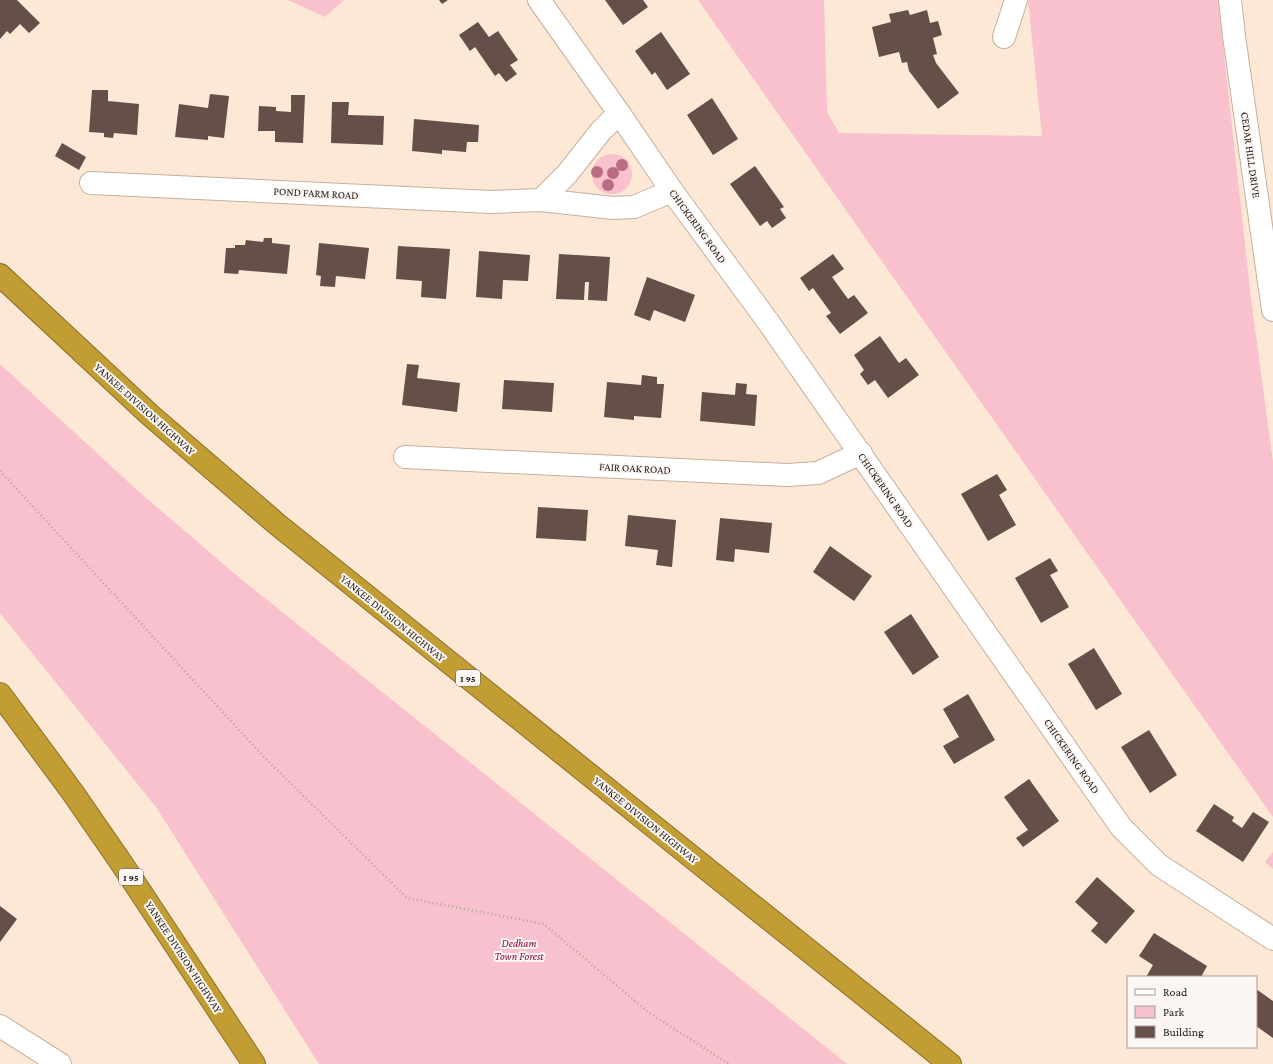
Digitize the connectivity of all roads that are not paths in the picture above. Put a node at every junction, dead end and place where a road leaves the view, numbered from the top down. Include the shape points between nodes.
1 (539, 0) edge
2 (1016, 0) edge
3 (1230, 0) edge
4 (1004, 37) dead end
5 (619, 113) junction
6 (91, 183) dead end
7 (672, 190) junction
8 (541, 200) junction
9 (0, 275) edge
10 (1273, 310) edge
11 (861, 453) junction
12 (405, 457) dead end
13 (0, 694) edge
14 (1273, 939) edge
15 (0, 1026) edge
16 (60, 1064) edge
17 (254, 1064) edge
18 (950, 1064) edge

1 - 5 street, CHICKERING ROAD
2 - 4 street
3 - 10 street, CEDAR HILL DRIVE
5 - 7 street, CHICKERING ROAD
5 - 8 street via 601,131 567,174
6 - 8 street, POND FARM ROAD via 483,201
7 - 8 street, POND FARM ROAD via 634,207 613,208
7 - 11 street, CHICKERING ROAD
9 - 18 highway, YANKEE DIVISION HIGHWAY / I 95 via 150,415 278,525
11 - 12 street, FAIR OAK ROAD via 818,473 787,476
11 - 14 street, CHICKERING ROAD via 1121,827 1158,865
13 - 17 highway, YANKEE DIVISION HIGHWAY / I 95 via 122,864
15 - 16 street

